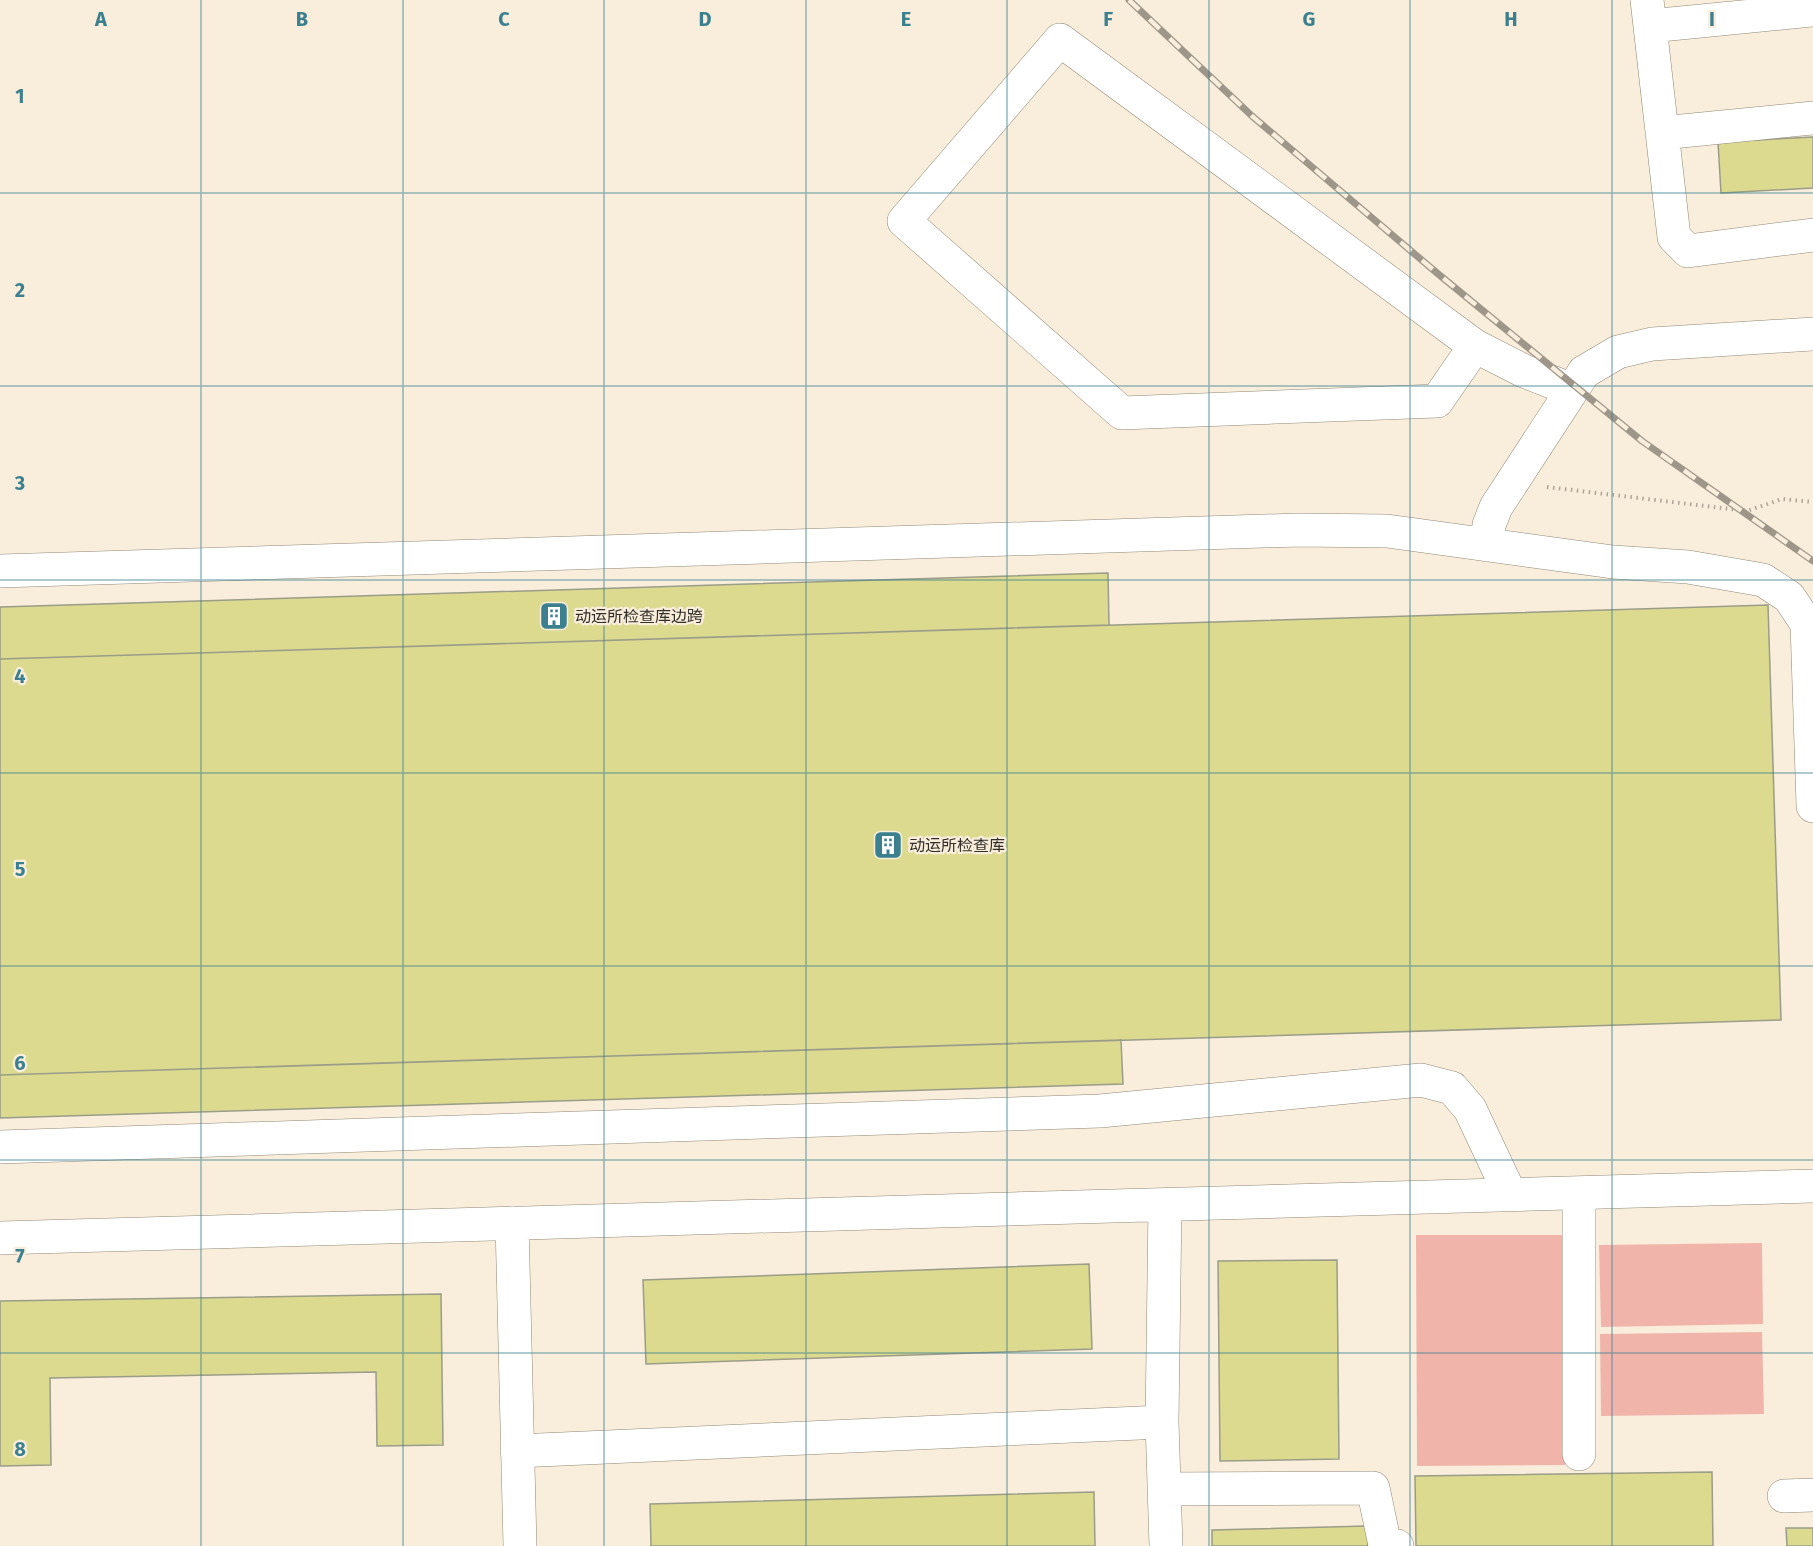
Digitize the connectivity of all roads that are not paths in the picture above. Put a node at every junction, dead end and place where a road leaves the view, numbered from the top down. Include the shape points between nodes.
1 (1649, 13) edge
2 (1811, 19) edge
3 (1813, 118) edge
4 (1662, 134) junction
5 (1813, 235) edge
6 (1813, 334) edge
7 (1475, 346) junction
8 (1572, 390) junction
9 (1487, 545) junction
10 (0, 571) edge
11 (1813, 806) edge
12 (0, 1147) edge
13 (1813, 1186) edge
14 (1579, 1193) junction
15 (1510, 1194) junction
16 (1165, 1204) junction
17 (512, 1223) junction
18 (0, 1238) edge
19 (1162, 1422) junction
20 (518, 1451) junction
21 (1579, 1454) dead end
22 (1164, 1489) junction
23 (520, 1546) edge
24 (1166, 1546) edge
25 (1397, 1546) edge

1 - 2 lane
1 - 4 lane
3 - 4 lane
4 - 5 lane via 1674,237 1688,251
6 - 8 lane via 1652,344 1618,352 1584,372
7 - 7 lane via 1060,40 904,221 1122,412 1437,401
7 - 8 lane
8 - 9 lane via 1496,507
9 - 10 lane via 1388,531 1298,530
9 - 11 lane via 1613,562 1688,567 1763,580 1789,597 1806,624
12 - 15 lane via 1100,1111 1421,1080 1452,1088 1470,1109
13 - 14 lane
14 - 15 lane
14 - 21 lane
15 - 16 lane
16 - 17 lane
16 - 19 lane
17 - 18 lane
17 - 20 lane
19 - 20 lane
19 - 22 lane
20 - 23 lane
22 - 24 lane
22 - 25 lane via 1373,1488 1384,1545

